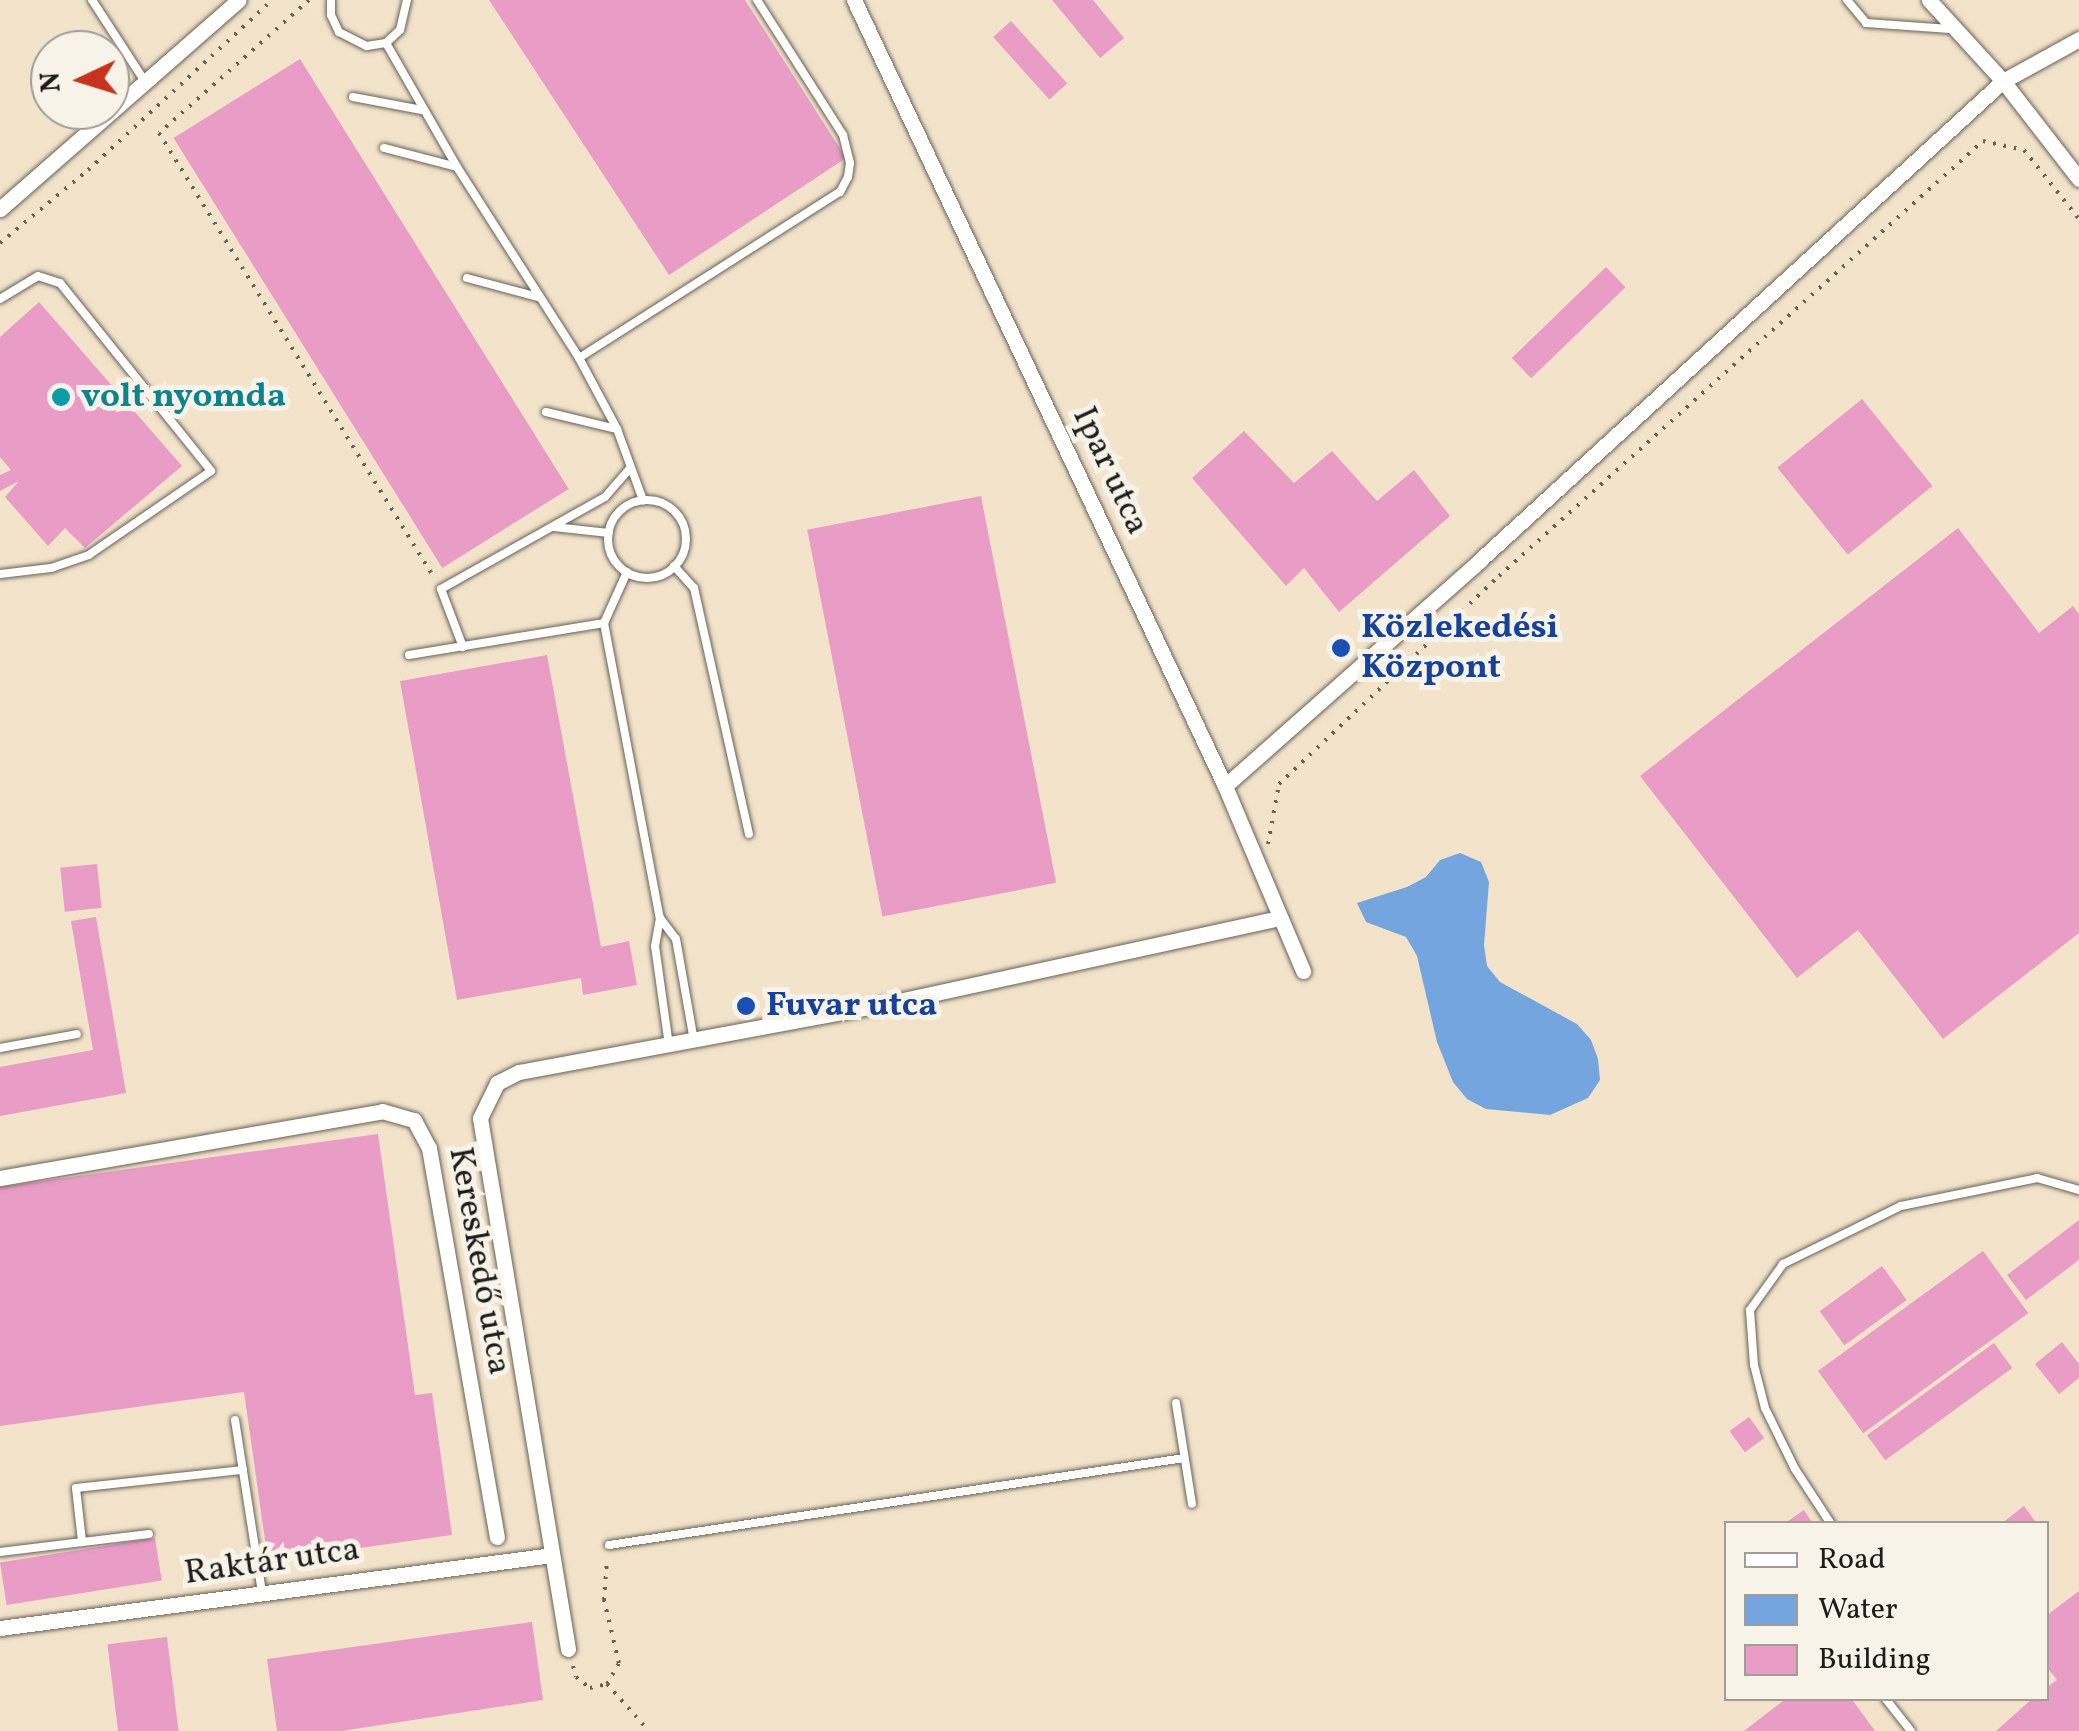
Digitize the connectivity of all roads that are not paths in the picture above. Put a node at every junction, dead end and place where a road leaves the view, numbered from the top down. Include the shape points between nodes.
1 (92, 0) edge
2 (240, 0) edge
3 (331, 0) edge
4 (407, 0) edge
5 (758, 0) edge
6 (854, 0) edge
7 (1847, 0) edge
8 (1929, 0) edge
9 (1955, 29) junction
10 (2079, 39) edge
11 (386, 43) junction
12 (2002, 81) junction
13 (146, 83) junction
14 (353, 97) dead end
15 (422, 110) junction
16 (384, 148) dead end
17 (456, 167) junction
18 (2079, 179) edge
19 (0, 210) edge
20 (467, 278) dead end
21 (538, 297) junction
22 (0, 299) edge
23 (579, 358) junction
24 (546, 412) dead end
25 (617, 429) junction
26 (630, 468) junction
27 (643, 500) junction
28 (554, 527) junction
29 (609, 532) junction
30 (674, 566) junction
31 (626, 572) junction
32 (0, 574) edge
33 (604, 623) junction
34 (463, 647) junction
35 (409, 655) dead end
36 (1225, 786) junction
37 (749, 834) dead end
38 (660, 918) junction
39 (1280, 918) junction
40 (1303, 972) dead end
41 (78, 1034) dead end
42 (694, 1041) junction
43 (669, 1046) junction
44 (0, 1048) edge
45 (0, 1178) edge
46 (2079, 1190) edge
47 (1176, 1403) dead end
48 (236, 1420) dead end
49 (1184, 1458) junction
50 (243, 1470) junction
51 (1192, 1504) dead end
52 (1829, 1521) edge
53 (150, 1534) dead end
54 (497, 1537) dead end
55 (82, 1541) junction
56 (609, 1545) road end
57 (0, 1552) edge
58 (552, 1555) junction
59 (262, 1593) junction
60 (0, 1628) edge
61 (568, 1649) road end
62 (1887, 1701) edge
63 (1911, 1731) edge

1 - 13 lane
2 - 13 street
3 - 11 lane via 332,21 343,37 367,46
4 - 11 lane via 404,24
5 - 23 lane via 843,135 848,177 840,192
6 - 36 street, Ipar utca
7 - 9 lane via 1866,23
8 - 9 street
9 - 12 street
10 - 12 street
11 - 15 lane
12 - 18 street
12 - 36 street
13 - 19 street
14 - 15 lane
15 - 17 lane
16 - 17 lane
17 - 21 lane
20 - 21 lane
21 - 23 lane
22 - 32 lane via 38,276 60,284 212,472 89,555
23 - 25 lane
24 - 25 lane
25 - 26 lane
26 - 27 lane
26 - 28 lane via 605,497
27 - 29 lane via 620,510
27 - 30 lane via 667,506 683,525 686,544
28 - 29 lane
28 - 34 lane via 442,588
29 - 31 lane via 610,552
30 - 31 lane via 652,577
30 - 37 lane via 694,588
31 - 33 lane
33 - 34 lane
33 - 38 lane
34 - 35 lane
36 - 39 street, Ipar utca
38 - 42 lane via 676,939
38 - 43 lane via 655,946
39 - 40 street, Ipar utca
39 - 42 street
41 - 44 lane
42 - 43 street
43 - 58 street via 508,1076 482,1105
45 - 54 street, Kereskedő utca via 382,1112 414,1120 429,1148
46 - 52 lane via 2037,1178 1901,1206 1783,1264 1750,1310 1754,1365 1765,1408
47 - 49 lane
48 - 50 lane
49 - 51 lane
49 - 56 lane
50 - 55 lane via 76,1488
50 - 59 lane
53 - 55 lane
55 - 57 lane
58 - 59 street, Raktár utca
58 - 61 street
59 - 60 street, Raktár utca
62 - 63 lane

